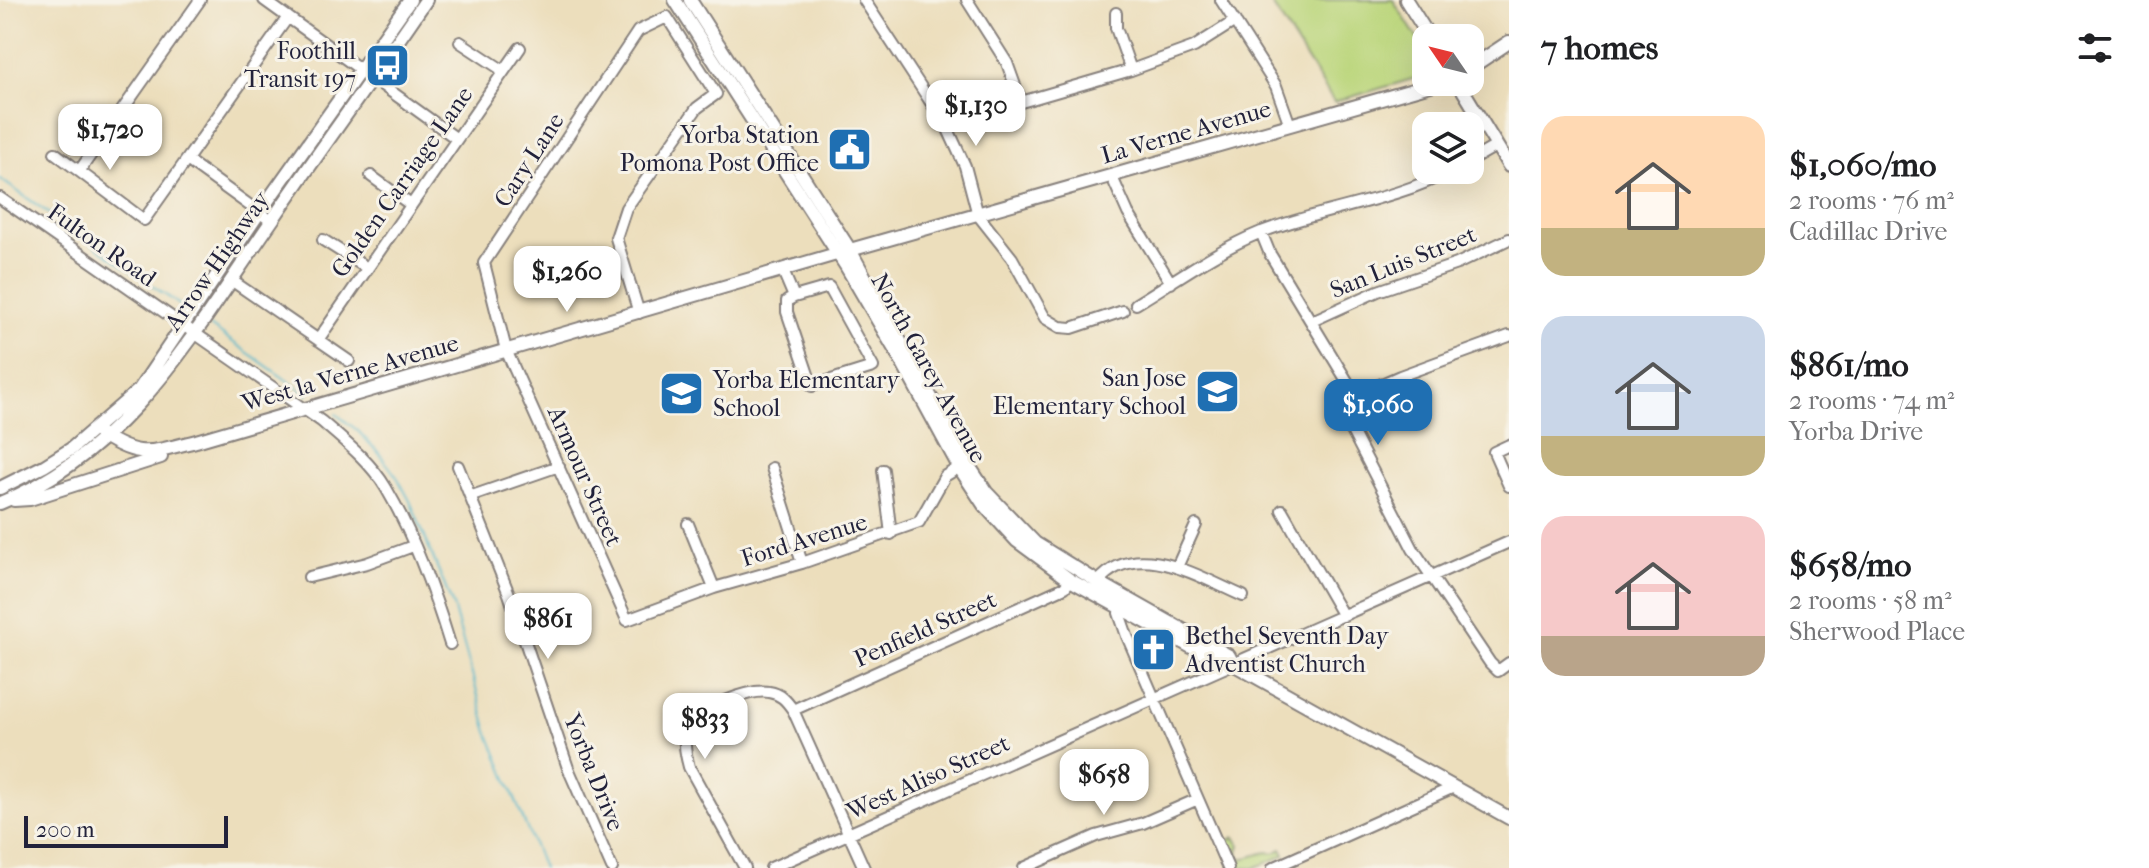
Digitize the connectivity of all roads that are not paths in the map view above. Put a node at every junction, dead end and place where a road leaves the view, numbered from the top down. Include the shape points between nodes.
1 (200, 0) edge
2 (264, 0) edge
3 (410, 0) edge
4 (426, 0) edge
5 (864, 0) edge
6 (967, 0) edge
7 (1221, 0) edge
8 (1406, 0) edge
9 (688, 3) edge
10 (1116, 13) dead end
11 (288, 17) junction
12 (1235, 21) junction
13 (1421, 24) edge
14 (460, 42) dead end
15 (1509, 42) edge
16 (520, 48) dead end
17 (1484, 59) edge
18 (1131, 70) junction
19 (504, 71) junction
20 (366, 74) junction
21 (1412, 90) edge
22 (734, 93) junction
23 (1466, 96) edge
24 (753, 99) junction
25 (1021, 102) junction
26 (1290, 125) junction
27 (947, 127) junction
28 (457, 139) junction
29 (1496, 146) junction
30 (55, 153) dead end
31 (1484, 153) edge
32 (187, 160) junction
33 (1509, 166) edge
34 (80, 170) junction
35 (371, 176) dead end
36 (1112, 177) junction
37 (1420, 184) edge
38 (0, 198) edge
39 (411, 205) junction
40 (259, 213) junction
41 (978, 215) junction
42 (271, 221) junction
43 (1261, 232) junction
44 (1509, 239) edge
45 (323, 240) dead end
46 (844, 252) junction
47 (367, 268) junction
48 (783, 271) junction
49 (231, 280) junction
50 (1171, 283) junction
51 (794, 297) junction
52 (1136, 304) dead end
53 (1123, 311) dead end
54 (639, 313) junction
55 (1312, 321) junction
56 (188, 330) junction
57 (1509, 336) edge
58 (318, 340) junction
59 (506, 350) junction
60 (349, 361) dead end
61 (1354, 396) junction
62 (302, 410) junction
63 (100, 434) junction
64 (196, 441) junction
65 (1509, 445) edge
66 (963, 465) junction
67 (458, 466) dead end
68 (559, 466) junction
69 (772, 468) dead end
70 (883, 470) dead end
71 (1509, 486) edge
72 (1, 496) edge
73 (472, 496) junction
74 (1282, 510) dead end
75 (688, 524) dead end
76 (1196, 525) dead end
77 (891, 534) junction
78 (1509, 542) edge
79 (413, 546) junction
80 (802, 563) junction
81 (1048, 565) junction
82 (1177, 567) junction
83 (1430, 576) junction
84 (309, 577) dead end
85 (1070, 580) junction
86 (1098, 582) junction
87 (714, 588) junction
88 (1243, 596) dead end
89 (1121, 609) junction
90 (1343, 616) junction
91 (627, 620) joint
92 (450, 644) dead end
93 (1509, 663) edge
94 (1233, 664) junction
95 (1155, 698) junction
96 (793, 710) junction
97 (1454, 787) junction
98 (1198, 799) junction
99 (1509, 818) edge
100 (848, 834) junction
101 (612, 868) edge
102 (745, 868) edge
103 (771, 868) edge
104 (864, 868) edge
105 (1024, 868) edge
106 (1228, 868) edge
107 (1273, 868) edge

1 - 34 street
2 - 11 street
3 - 20 main road, Arrow Highway
4 - 20 main road, Arrow Highway
5 - 27 street
6 - 25 street via 1007,63
7 - 12 street
8 - 13 main road
9 - 22 main road, North Garey Avenue
9 - 24 main road, North Garey Avenue
10 - 18 street
11 - 20 street
11 - 32 street
12 - 18 street via 1194,47
12 - 26 street via 1276,86
14 - 19 street
15 - 17 main road
16 - 19 street, Golden Carriage Lane
18 - 25 street
19 - 28 street, Golden Carriage Lane
20 - 28 street
20 - 40 main road, Arrow Highway
20 - 42 main road, Arrow Highway
21 - 26 main road, La Verne Avenue
22 - 24 main road
22 - 46 main road, North Garey Avenue
23 - 29 main road
24 - 46 main road, North Garey Avenue
25 - 27 street
26 - 36 main road, La Verne Avenue
27 - 41 street via 965,166
28 - 39 street, Golden Carriage Lane
29 - 31 street
29 - 33 main road
30 - 34 street
32 - 34 street via 144,220
32 - 40 street
35 - 39 street
36 - 41 main road, La Verne Avenue
36 - 50 street
37 - 43 street
38 - 56 street, Fulton Road
39 - 47 street, Golden Carriage Lane
40 - 42 street
40 - 56 main road, Arrow Highway
41 - 46 main road, La Verne Avenue
41 - 53 street via 1051,323 1072,328
42 - 49 main road, Arrow Highway
43 - 50 street
43 - 55 street
44 - 55 street, San Luis Street
45 - 47 street
46 - 48 main road, West la Verne Avenue
46 - 66 main road, North Garey Avenue
47 - 58 street, Golden Carriage Lane
48 - 51 street
48 - 54 main road, West la Verne Avenue
49 - 56 main road, Arrow Highway
49 - 58 street
50 - 52 street
51 - 51 street via 787,301 787,312 812,386 873,367 829,287
54 - 59 main road, West la Verne Avenue
54 - 59 street, Cary Lane via 616,238 626,208 697,108 716,94 667,17 638,31 484,263
55 - 61 street
56 - 62 street, Fulton Road
56 - 63 main road, Arrow Highway via 148,395
57 - 61 street
58 - 60 street
59 - 62 main road, West la Verne Avenue
59 - 68 street, Armour Street
61 - 83 street via 1350,419 1360,449
62 - 64 main road, West la Verne Avenue
62 - 79 street, Fulton Road via 348,444 379,478
63 - 64 main road, West la Verne Avenue via 126,450 149,453
63 - 72 main road, Arrow Highway via 60,472
64 - 72 main road via 190,448 30,499
65 - 71 street via 1494,452
66 - 77 street, Ford Avenue via 945,476 919,522
66 - 81 main road, North Garey Avenue via 999,524
66 - 86 main road, North Garey Avenue via 1035,543
67 - 73 street, Yorba Drive
68 - 73 street
68 - 91 street, Armour Street
69 - 80 street
70 - 77 street
73 - 101 street, Yorba Drive via 568,768
74 - 90 street
75 - 87 street
76 - 82 street
77 - 80 street, Ford Avenue
78 - 83 street, West Aliso Street
79 - 84 street
79 - 92 street, Fulton Road
80 - 87 street, Ford Avenue
81 - 85 main road, North Garey Avenue
81 - 86 main road via 1093,588
82 - 86 street via 1134,562
82 - 88 street
83 - 90 street, West Aliso Street
83 - 93 street via 1490,663 1498,671
85 - 89 main road, North Garey Avenue
85 - 96 street, Penfield Street via 1065,587
86 - 94 main road, North Garey Avenue via 1229,656
87 - 91 street, Ford Avenue
89 - 94 main road, North Garey Avenue via 1213,659
89 - 95 street via 1127,636
90 - 94 street, West Aliso Street
94 - 95 street, West Aliso Street
94 - 97 main road, North Garey Avenue
95 - 98 street
95 - 100 street, West Aliso Street
96 - 100 street
96 - 102 street via 778,694 751,693 708,708 694,719 685,737 689,767
97 - 99 main road, North Garey Avenue
97 - 107 street
98 - 105 street
98 - 106 street
100 - 103 street, West Aliso Street
100 - 104 street

